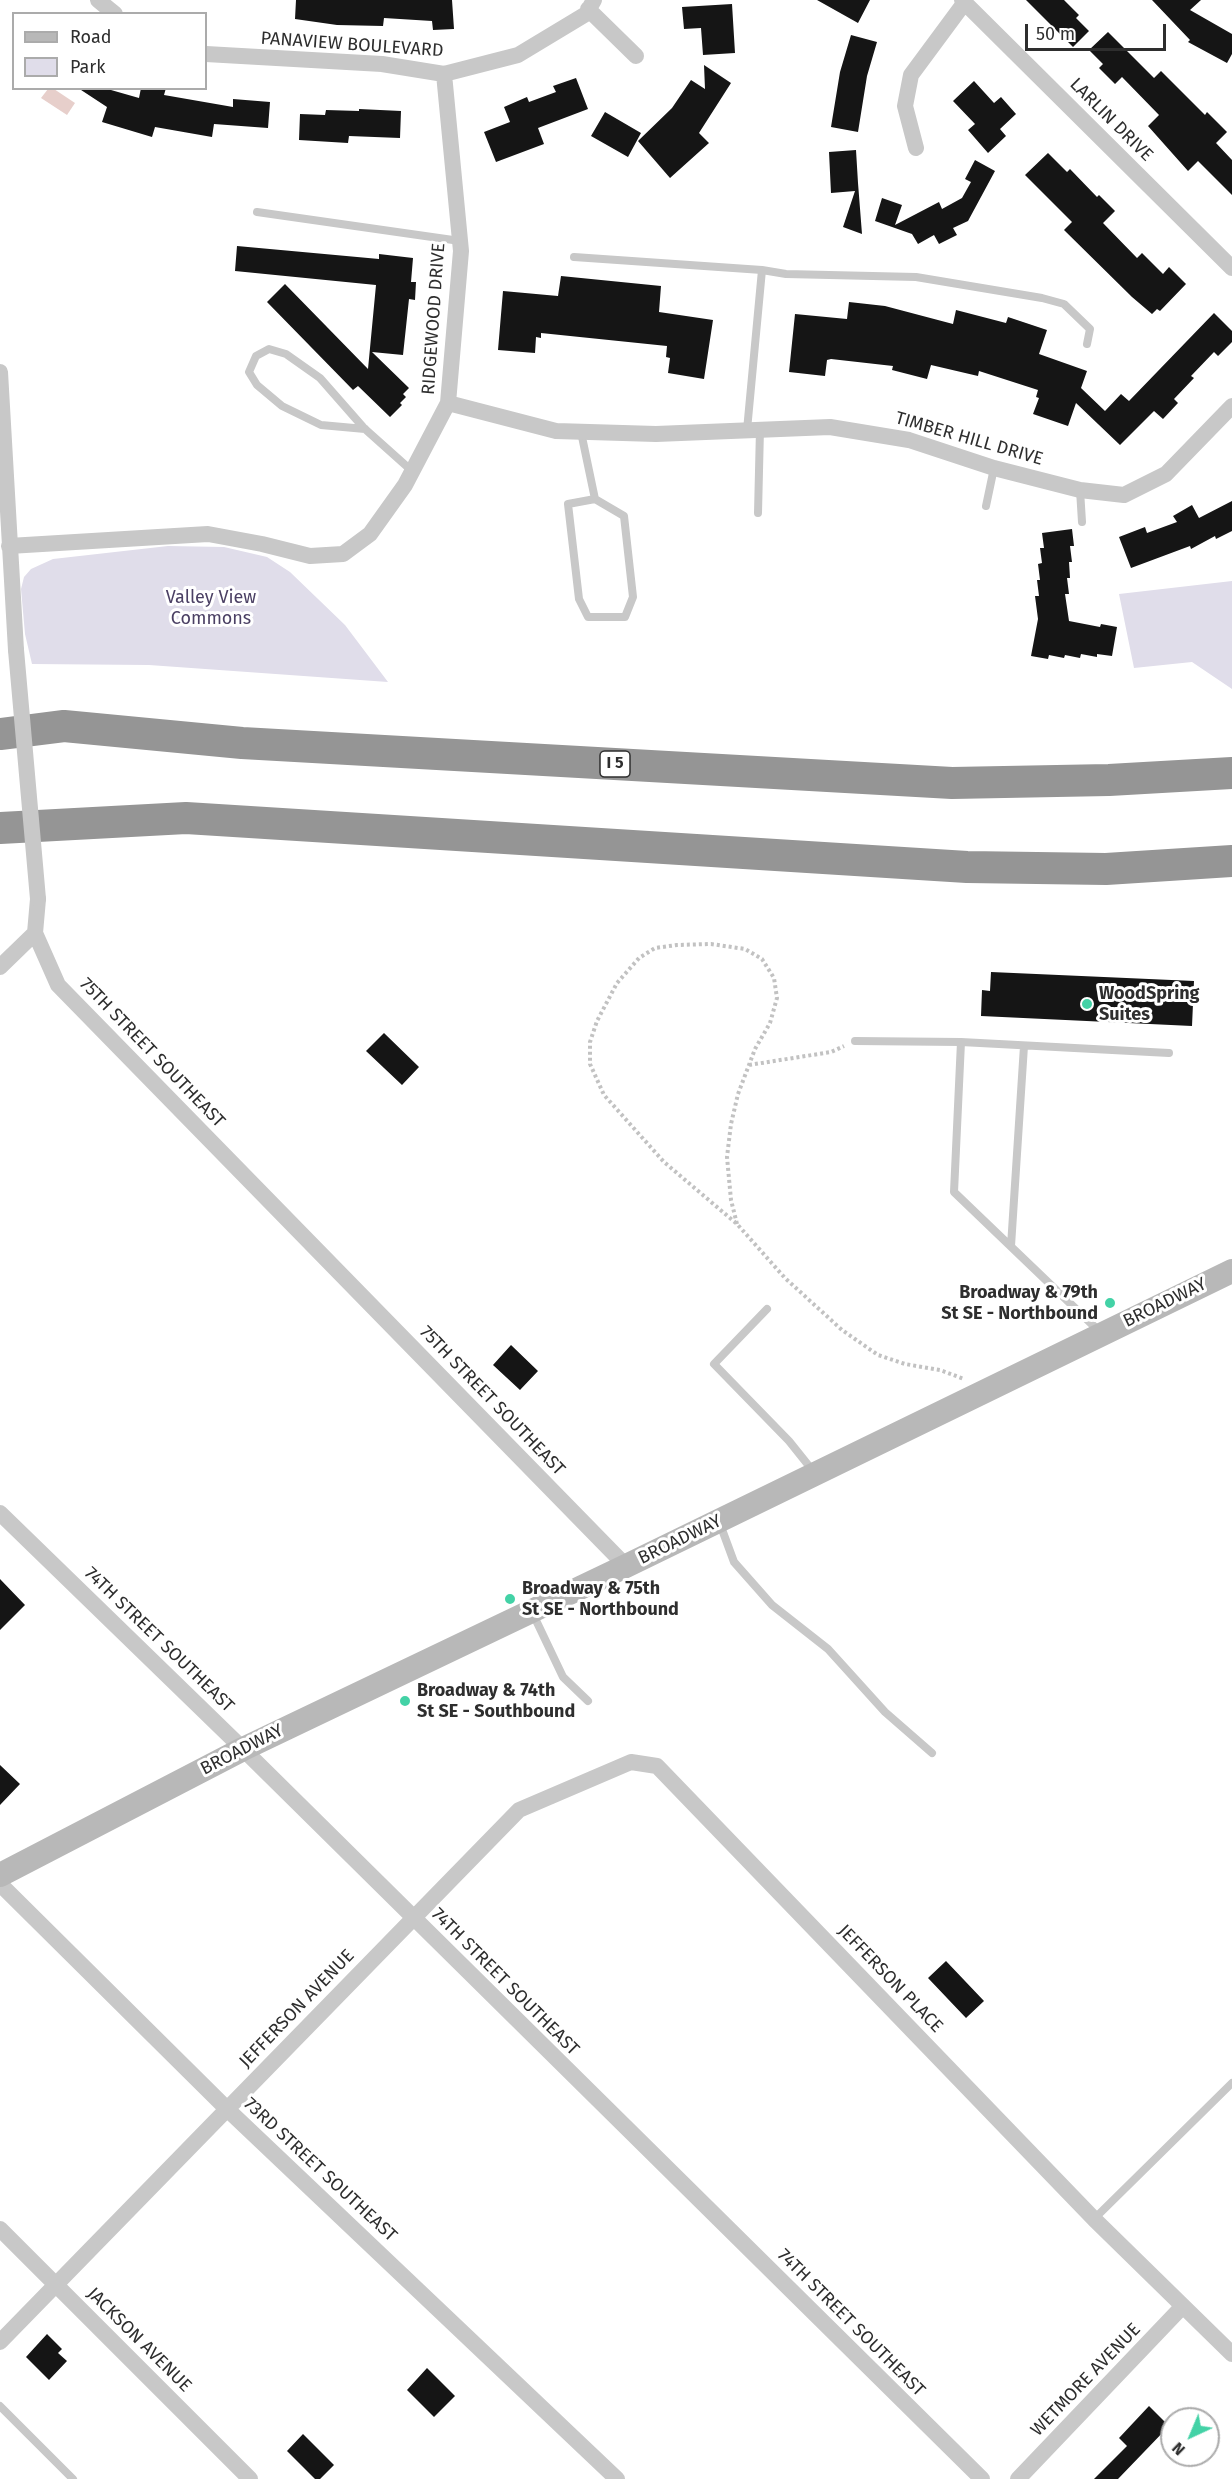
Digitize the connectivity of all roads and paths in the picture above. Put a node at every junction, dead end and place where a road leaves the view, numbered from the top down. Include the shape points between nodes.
1 (98, 0) edge
2 (963, 1) edge
3 (591, 5) edge
4 (113, 12) edge
5 (207, 54) edge
6 (636, 56) dead end
7 (444, 74) junction
8 (916, 148) dead end
9 (257, 212) dead end
10 (460, 242) junction
11 (574, 257) dead end
12 (1232, 268) edge
13 (762, 270) junction
14 (1087, 344) dead end
15 (0, 372) edge
16 (448, 403) junction
17 (1232, 406) edge
18 (365, 429) junction
19 (754, 430) junction
20 (581, 432) junction
21 (994, 468) junction
22 (412, 471) junction
23 (1080, 490) junction
24 (595, 499) junction
25 (986, 506) dead end
26 (758, 513) dead end
27 (1082, 522) dead end
28 (9, 546) junction
29 (0, 734) edge
30 (1232, 773) edge
31 (0, 828) edge
32 (1232, 861) edge
33 (35, 933) junction
34 (0, 967) edge
35 (855, 1041) joint
36 (961, 1042) junction
37 (1024, 1046) junction
38 (1169, 1053) dead end
39 (749, 1065) junction
40 (737, 1224) junction
41 (1011, 1246) junction
42 (1232, 1271) edge
43 (767, 1309) dead end
44 (1102, 1334) junction
45 (990, 1389) junction
46 (815, 1474) junction
47 (0, 1513) edge
48 (719, 1521) junction
49 (626, 1566) junction
50 (532, 1611) junction
51 (588, 1701) dead end
52 (243, 1749) junction
53 (932, 1753) dead end
54 (657, 1766) joint
55 (0, 1875) edge
56 (0, 1884) edge
57 (413, 1918) junction
58 (1232, 2084) edge
59 (227, 2109) junction
60 (1094, 2219) junction
61 (0, 2229) edge
62 (57, 2285) junction
63 (1182, 2307) junction
64 (0, 2342) edge
65 (1232, 2354) edge
66 (0, 2406) edge
67 (1022, 2478) edge
68 (73, 2479) edge
69 (250, 2479) edge
70 (617, 2479) edge
71 (982, 2479) edge

1 - 4 street
2 - 8 street via 911,75 905,106
2 - 12 street, LARLIN DRIVE
3 - 6 street, PANAVIEW BOULEVARD
3 - 7 street, PANAVIEW BOULEVARD via 586,14 518,55
5 - 7 street, PANAVIEW BOULEVARD via 382,64
7 - 10 street, RIDGEWOOD DRIVE
9 - 10 lane
10 - 16 street, RIDGEWOOD DRIVE
11 - 13 lane
13 - 14 lane via 916,277 1042,298 1064,304 1090,329
13 - 19 lane
15 - 28 street, 75TH STREET SOUTHEAST
16 - 20 street, TIMBER HILL DRIVE via 556,431
16 - 22 street, RIDGEWOOD DRIVE
17 - 23 street, TIMBER HILL DRIVE via 1166,474 1124,495
18 - 18 lane via 320,378 286,354 269,349 256,356 249,372 257,385 282,406 321,425
18 - 22 lane
19 - 20 street, TIMBER HILL DRIVE
19 - 21 street, TIMBER HILL DRIVE via 830,427 898,438
19 - 26 lane
20 - 24 lane
21 - 23 street, TIMBER HILL DRIVE
21 - 25 lane
22 - 28 street, RIDGEWOOD DRIVE via 370,534 343,554 310,556 208,534
23 - 27 lane
24 - 24 lane via 624,516 633,597 625,616 588,616 579,599 568,504
28 - 33 street, 75TH STREET SOUTHEAST, bridge via 38,899
29 - 30 highway, I 5 via 64,726 242,743 952,783
31 - 32 highway via 186,818 967,867 1106,869
33 - 34 street
33 - 49 street, 75TH STREET SOUTHEAST via 58,985
35 - 36 lane
35 - 39 path via 831,1052
36 - 37 lane
36 - 41 lane via 954,1192
37 - 38 lane
37 - 41 lane
39 - 40 path via 738,1094 727,1157
39 - 40 path via 770,1023 777,998 774,978 762,959 745,949 711,944 655,948 639,958 617,983 590,1042 590,1064 604,1095 664,1162
40 - 45 path via 785,1278 842,1330 878,1355 940,1370
41 - 44 lane
42 - 44 street, BROADWAY
43 - 46 lane via 714,1364 789,1441
44 - 45 street, BROADWAY
45 - 46 street, BROADWAY
46 - 48 street, BROADWAY
47 - 52 street, 74TH STREET SOUTHEAST
48 - 49 street, BROADWAY
48 - 53 lane via 734,1562 772,1605 828,1649 885,1712
49 - 50 street, BROADWAY
50 - 51 lane via 563,1677
50 - 52 street, BROADWAY
52 - 55 street, BROADWAY
52 - 57 street, 74TH STREET SOUTHEAST
54 - 57 street, JEFFERSON AVENUE via 631,1762 519,1810
54 - 60 street, JEFFERSON PLACE
56 - 59 street, 73RD STREET SOUTHEAST
57 - 59 street, JEFFERSON AVENUE
57 - 71 street, 74TH STREET SOUTHEAST
58 - 60 lane
59 - 62 street, JEFFERSON AVENUE
59 - 70 street, 73RD STREET SOUTHEAST
60 - 63 street
61 - 62 street, JACKSON AVENUE
62 - 64 street, JEFFERSON AVENUE
62 - 69 street, JACKSON AVENUE
63 - 65 street
63 - 67 street, WETMORE AVENUE
66 - 68 lane

